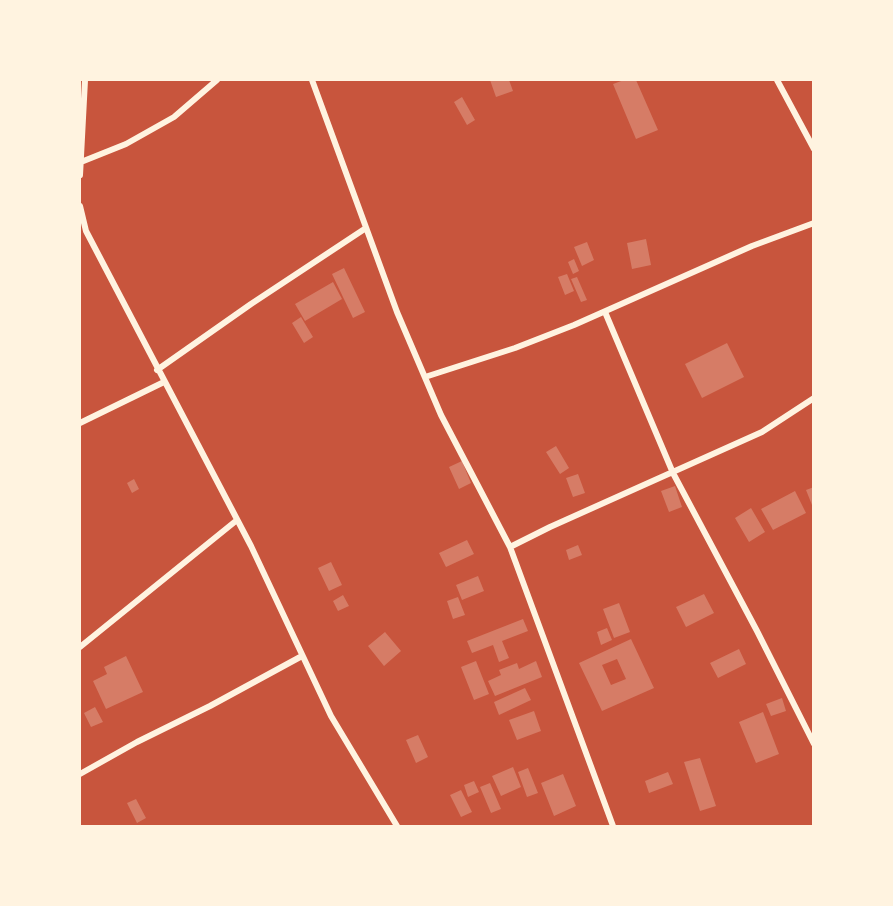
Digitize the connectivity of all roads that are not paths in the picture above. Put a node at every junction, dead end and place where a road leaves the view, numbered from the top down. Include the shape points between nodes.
1 (85, 80) edge
2 (217, 80) edge
3 (312, 80) edge
4 (777, 80) edge
5 (813, 149) edge
6 (81, 162) edge
7 (80, 171) edge
8 (80, 175) edge
9 (80, 206) edge
10 (813, 223) edge
11 (366, 228) junction
12 (605, 312) junction
13 (157, 370) junction
14 (425, 377) junction
15 (164, 382) junction
16 (813, 398) edge
17 (80, 423) edge
18 (673, 473) junction
19 (237, 520) junction
20 (510, 547) junction
21 (80, 647) edge
22 (302, 656) junction
23 (813, 744) edge
24 (80, 774) edge
25 (397, 826) edge
26 (613, 826) edge

1 - 6 street
2 - 6 street via 174,117 126,144
3 - 11 street
4 - 5 street
6 - 7 street
7 - 8 street
9 - 13 street via 86,231
10 - 12 street
11 - 13 street
11 - 14 street
12 - 14 street via 515,348
12 - 18 street
13 - 15 street
14 - 20 street
15 - 17 street
15 - 19 street
16 - 18 street via 762,432
18 - 20 street
18 - 23 street
19 - 21 street
19 - 22 street
20 - 26 street
22 - 24 street
22 - 25 street via 331,716

